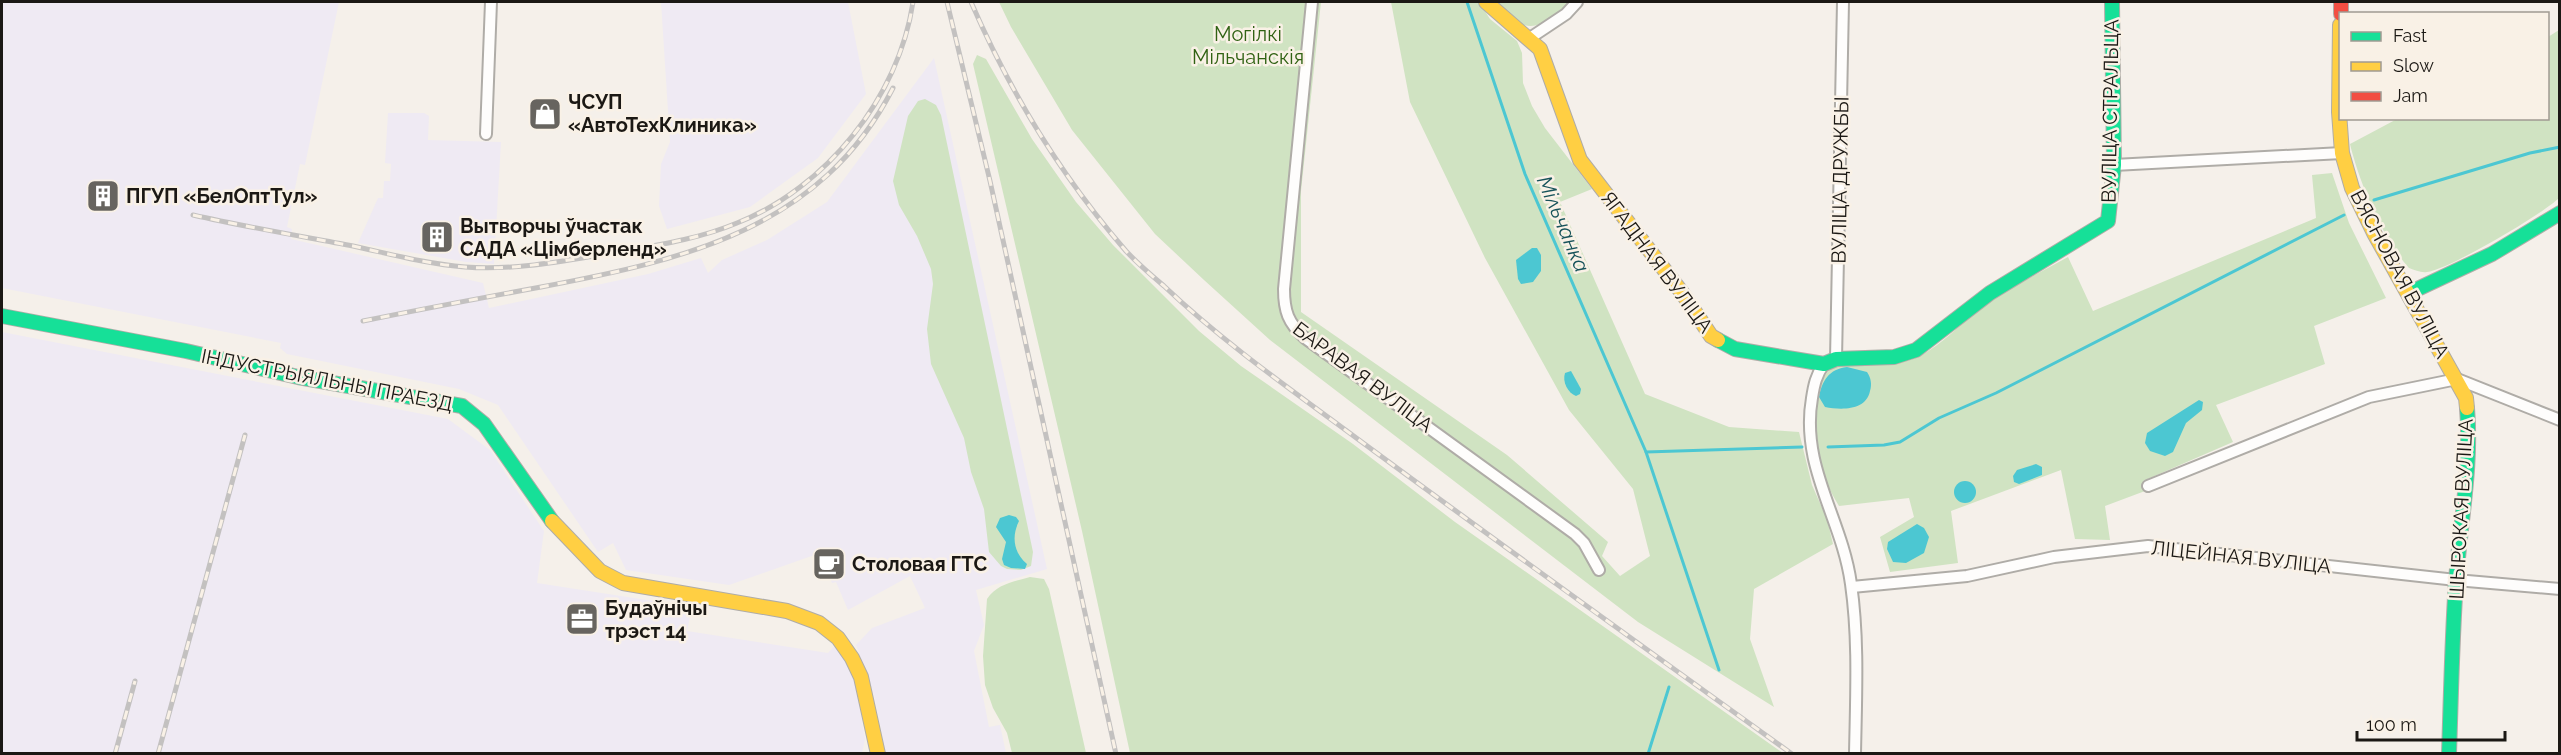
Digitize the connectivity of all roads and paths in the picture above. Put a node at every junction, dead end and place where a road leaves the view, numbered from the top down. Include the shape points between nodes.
1 (491, 2) edge
2 (1312, 2) edge
3 (1486, 2) edge
4 (1577, 2) edge
5 (1844, 2) edge
6 (2112, 2) edge
7 (1530, 38) junction
8 (2340, 120) edge
9 (486, 134) dead end
10 (2342, 153) junction
11 (2114, 165) junction
12 (2559, 213) edge
13 (2108, 221) joint
14 (2409, 293) junction
15 (2, 316) edge
16 (1830, 361) junction
17 (2457, 379) junction
18 (2559, 420) edge
19 (2148, 486) dead end
20 (1599, 570) dead end
21 (2456, 580) junction
22 (1852, 587) junction
23 (2559, 589) edge
24 (878, 753) edge
25 (1855, 753) edge
26 (2449, 753) edge

1 - 9 street
2 - 20 street, БАРАВАЯ ВУЛІЦА via 1284,289 1288,320 1305,338 1575,534
3 - 7 street, ЯГАДНАЯ ВУЛІЦА
4 - 7 street
5 - 16 street, ВУЛІЦА ДРУЖБЫ
6 - 11 street, ВУЛІЦА СТРАЛЬЦА
7 - 16 street, ЯГАДНАЯ ВУЛІЦА via 1544,56 1580,160 1711,336 1735,349
8 - 10 street, ВЯСНОВАЯ ВУЛІЦА
10 - 11 street
10 - 14 street, ВЯСНОВАЯ ВУЛІЦА via 2352,188
11 - 13 street, ВУЛІЦА СТРАЛЬЦА
12 - 14 street via 2492,254
13 - 16 street, ЯГАДНАЯ ВУЛІЦА via 1990,293 1916,350 1894,357
14 - 17 street, ВЯСНОВАЯ ВУЛІЦА
15 - 24 street, ІНДУСТРЫЯЛЬНЫ ПРАЕЗД via 298,377 462,406 484,424 554,524 600,571 623,583 787,611 819,623 838,638 861,677
16 - 22 street, ВУЛІЦА ДРУЖБЫ via 1815,380 1809,439
17 - 18 street
17 - 19 street via 2369,397
17 - 21 street, ШЫРОКАЯ ВУЛІЦА via 2466,398 2469,431
21 - 22 street, ЛІЦЕЙНАЯ ВУЛІЦА via 2148,546 2054,557 1967,576
21 - 23 street, ЛІЦЕЙНАЯ ВУЛІЦА
21 - 26 street, ШЫРОКАЯ ВУЛІЦА
22 - 25 street, ВУЛІЦА ДРУЖБЫ

